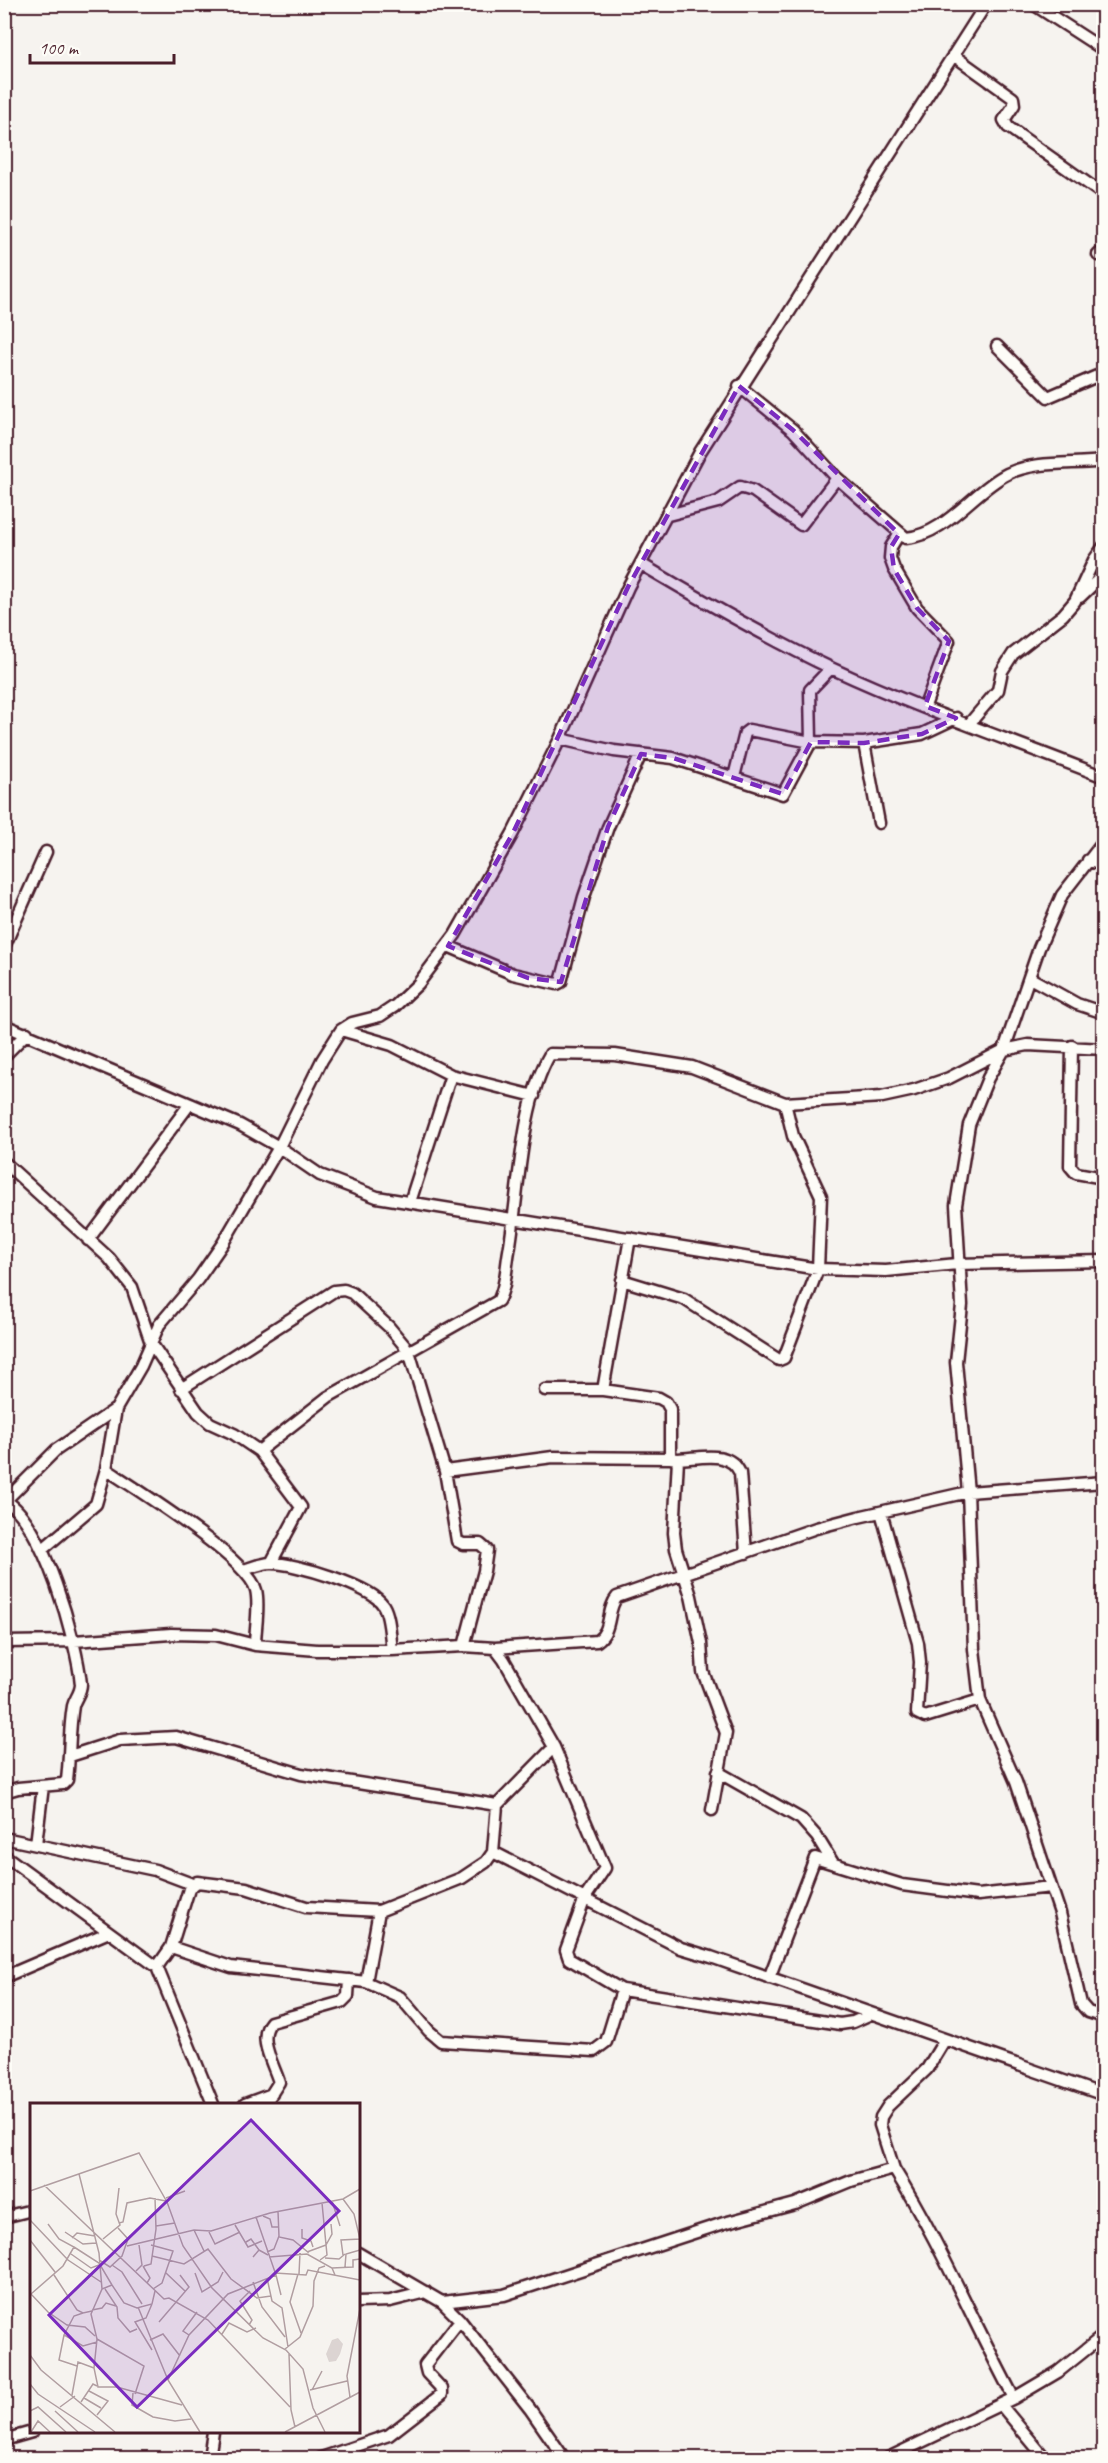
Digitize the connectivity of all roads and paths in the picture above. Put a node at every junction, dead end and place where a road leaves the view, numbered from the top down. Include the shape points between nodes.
1 (986, 4) edge
2 (1033, 4) edge
3 (1104, 50) edge
4 (953, 56) junction
5 (1104, 195) edge
6 (997, 346) dead end
7 (1104, 373) edge
8 (739, 387) junction
9 (1104, 461) edge
10 (837, 478) junction
11 (668, 515) junction
12 (899, 534) junction
13 (1104, 546) edge
14 (641, 564) junction
15 (1104, 574) edge
16 (1075, 601) junction
17 (831, 668) junction
18 (925, 706) junction
19 (956, 718) junction
20 (969, 724) junction
21 (560, 739) junction
22 (811, 742) junction
23 (864, 743) junction
24 (641, 754) junction
25 (734, 777) junction
26 (1104, 777) edge
27 (879, 823) dead end
28 (1104, 841) edge
29 (46, 852) dead end
30 (1088, 860) junction
31 (1104, 866) edge
32 (447, 946) junction
33 (4, 947) edge
34 (1030, 978) junction
35 (1104, 1013) edge
36 (5, 1025) edge
37 (342, 1030) junction
38 (27, 1033) junction
39 (1072, 1046) junction
40 (1104, 1049) edge
41 (1004, 1050) junction
42 (4, 1056) edge
43 (451, 1076) junction
44 (534, 1096) junction
45 (785, 1104) junction
46 (189, 1105) junction
47 (279, 1147) junction
48 (4, 1162) edge
49 (1104, 1178) edge
50 (410, 1202) junction
51 (514, 1219) junction
52 (630, 1238) junction
53 (88, 1240) junction
54 (1104, 1261) edge
55 (957, 1264) junction
56 (818, 1269) junction
57 (622, 1280) junction
58 (151, 1343) junction
59 (409, 1350) junction
60 (181, 1389) junction
61 (545, 1390) dead end
62 (603, 1390) junction
63 (116, 1409) junction
64 (259, 1451) junction
65 (674, 1459) junction
66 (106, 1468) junction
67 (445, 1471) junction
68 (1104, 1482) edge
69 (968, 1492) junction
70 (5, 1500) edge
71 (881, 1512) junction
72 (43, 1549) junction
73 (746, 1553) junction
74 (271, 1563) junction
75 (244, 1570) junction
76 (683, 1573) junction
77 (74, 1641) junction
78 (4, 1642) edge
79 (255, 1645) junction
80 (464, 1646) junction
81 (495, 1648) junction
82 (392, 1650) junction
83 (980, 1700) junction
84 (554, 1747) junction
85 (70, 1756) junction
86 (718, 1772) junction
87 (43, 1785) junction
88 (4, 1792) edge
89 (497, 1805) junction
90 (712, 1810) dead end
91 (4, 1838) edge
92 (36, 1845) junction
93 (493, 1852) junction
94 (4, 1855) edge
95 (833, 1863) junction
96 (192, 1884) junction
97 (1051, 1887) junction
98 (585, 1898) junction
99 (379, 1911) junction
100 (109, 1932) junction
101 (171, 1947) junction
102 (157, 1967) junction
103 (4, 1977) edge
104 (769, 1978) junction
105 (349, 1980) junction
106 (366, 1982) junction
107 (622, 1990) junction
108 (871, 2014) junction
109 (1104, 2017) edge
110 (944, 2041) junction
111 (272, 2094) junction
112 (1104, 2095) edge
113 (213, 2103) edge
114 (249, 2103) edge
115 (266, 2103) edge
116 (894, 2169) junction
117 (30, 2210) edge
118 (4, 2217) edge
119 (360, 2254) edge
120 (426, 2292) junction
121 (360, 2302) edge
122 (442, 2302) junction
123 (460, 2320) junction
124 (1104, 2335) edge
125 (1014, 2398) junction
126 (1001, 2405) junction
127 (30, 2433) edge
128 (213, 2433) edge
129 (4, 2440) edge
130 (209, 2458) edge
131 (321, 2458) edge
132 (564, 2458) edge
133 (888, 2458) edge
134 (1045, 2458) edge

1 - 4 street
2 - 3 street
4 - 5 street via 1013,98 1014,105 1004,120 1008,128
4 - 8 street
6 - 7 street via 1048,397
8 - 10 street via 793,430
8 - 11 street
9 - 12 street via 1041,465 1010,472 934,527 912,538
10 - 11 street via 801,525 753,490 740,487 718,502
10 - 12 street
11 - 14 street
12 - 18 street via 891,547 894,569 916,608 949,641
13 - 16 street
14 - 17 street
14 - 21 street
15 - 16 street
16 - 20 street via 1013,654 1002,670 998,690
17 - 18 street
17 - 22 street via 810,690
18 - 19 street
19 - 20 street
19 - 23 street via 922,734
20 - 26 street
21 - 24 street
21 - 32 street via 513,833
22 - 23 street
22 - 25 street via 784,793
22 - 25 street via 746,731
23 - 27 street
24 - 25 street via 673,758
24 - 32 street via 608,827 561,981 557,984 528,978
28 - 30 street
29 - 33 street
30 - 31 street
30 - 34 street via 1062,895
32 - 37 street via 395,1006
34 - 35 street via 1077,1004
34 - 41 street
36 - 38 street
37 - 43 street via 392,1045
37 - 47 street via 322,1060
38 - 42 street
38 - 46 street
39 - 40 street
39 - 41 street
39 - 49 street via 1070,1166 1076,1173
41 - 45 street via 949,1078 914,1090 882,1097
41 - 55 street via 988,1078 967,1133 956,1196
43 - 44 street
43 - 50 street
44 - 45 street via 546,1060 554,1052 615,1055 692,1067
44 - 51 street
45 - 56 street via 798,1150 821,1196
46 - 47 street via 240,1125
46 - 53 street
47 - 50 street via 320,1174 377,1197
47 - 58 street via 213,1261 165,1317
48 - 53 street
50 - 51 street
51 - 52 street
51 - 59 street via 498,1300
52 - 56 street
52 - 57 street
53 - 58 street via 109,1258 132,1287
54 - 55 street
55 - 56 street via 886,1271
55 - 69 street via 962,1305 956,1362
56 - 57 street via 787,1354 779,1360 684,1299
57 - 62 street
58 - 60 street
58 - 63 street
59 - 60 street via 352,1293 334,1291
59 - 64 street via 328,1397
59 - 67 street
60 - 64 street via 203,1418
61 - 62 street
62 - 65 street via 666,1402
63 - 66 street
63 - 70 street via 56,1450
64 - 74 street via 301,1506
65 - 67 street via 553,1457
65 - 73 street via 724,1457 736,1466 740,1473
65 - 76 street via 674,1533
66 - 72 street via 96,1504
66 - 75 street
67 - 80 street via 457,1541 480,1544 487,1550
68 - 69 street
69 - 71 street
69 - 83 street via 974,1649
70 - 72 street via 22,1517
71 - 73 street via 816,1528
71 - 83 street via 918,1643 917,1713 925,1717
72 - 77 street
73 - 76 street
74 - 75 street
74 - 82 street via 298,1565 378,1598 385,1609
75 - 79 street via 256,1589
76 - 81 street via 617,1597 606,1633 597,1641
76 - 86 street via 701,1643 703,1672 726,1733
77 - 78 street
77 - 79 street via 171,1634 216,1635
77 - 85 street via 81,1685 74,1704
79 - 82 street
80 - 81 street
80 - 82 street
81 - 84 street
83 - 97 street via 1016,1782
84 - 89 street
84 - 98 street via 604,1862 604,1872
85 - 87 street via 66,1782
85 - 89 street via 120,1740 176,1737 300,1774
86 - 90 street
86 - 95 street via 801,1819
87 - 88 street
87 - 92 street
89 - 93 street
91 - 92 street
92 - 96 street via 155,1870
93 - 98 street
93 - 99 street via 462,1878
94 - 100 street
95 - 97 street via 902,1885 978,1896
95 - 104 street via 819,1858 812,1862
96 - 99 street via 246,1888 306,1907
96 - 101 street
97 - 109 street via 1080,2004 1088,2012
98 - 104 street via 681,1948
98 - 107 street via 566,1955
99 - 106 street
100 - 102 street
100 - 103 street
101 - 102 street
101 - 105 street via 231,1967
102 - 113 street
104 - 108 street
105 - 106 street
105 - 111 street via 348,1996 342,2002 271,2022 267,2027 267,2047 279,2082
106 - 107 street via 400,1997 441,2041 594,2051 606,2042
107 - 108 street via 840,2024
108 - 110 street
110 - 112 street
110 - 116 street via 927,2069 881,2117
111 - 114 street
111 - 115 street
116 - 122 street via 504,2295
116 - 125 street via 933,2235
117 - 118 street
119 - 120 street
120 - 121 street via 390,2301
120 - 122 street
122 - 123 street
123 - 131 street via 425,2365 442,2394 389,2435
123 - 132 street
124 - 125 street via 1058,2372
125 - 126 street
126 - 133 street
126 - 134 street
127 - 129 street
128 - 130 street

